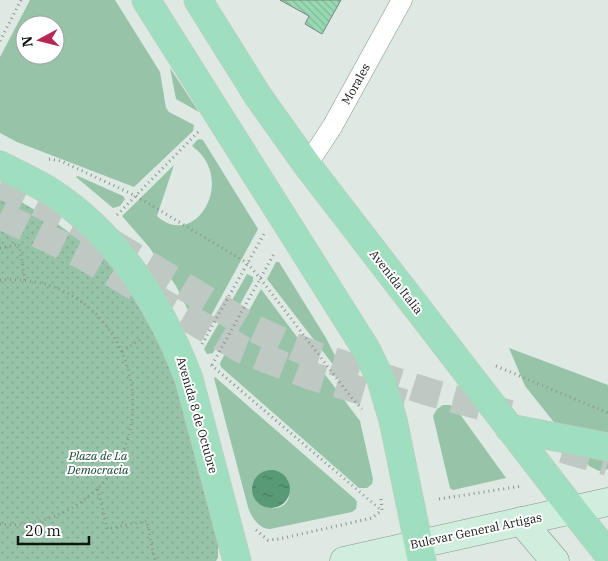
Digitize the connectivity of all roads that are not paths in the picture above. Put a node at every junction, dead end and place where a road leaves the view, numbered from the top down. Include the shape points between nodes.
1 (146, 0) edge
2 (198, 0) edge
3 (402, 0) edge
4 (0, 165) edge
5 (307, 165) junction
6 (509, 428) junction
7 (608, 447) edge
8 (608, 502) edge
9 (573, 510) junction
10 (521, 522) junction
11 (420, 552) edge
12 (608, 554) edge
13 (236, 561) edge
14 (344, 561) edge
15 (555, 561) edge

1 - 11 main road via 366,349 381,380 393,420
2 - 5 main road, Avenida Italia via 258,96
3 - 5 street, Morales via 332,127
4 - 13 main road, Avenida 8 de Octubre via 50,192 76,212 135,273 151,298 179,351 189,379
5 - 6 main road, Avenida Italia
6 - 7 main road
6 - 9 main road, Avenida Italia
8 - 9 main road, Bulevar General Artigas
9 - 10 main road, Bulevar General Artigas
9 - 12 main road, Avenida Italia
10 - 11 main road, Bulevar General Artigas
10 - 15 main road
11 - 14 main road, Bulevar General Artigas

